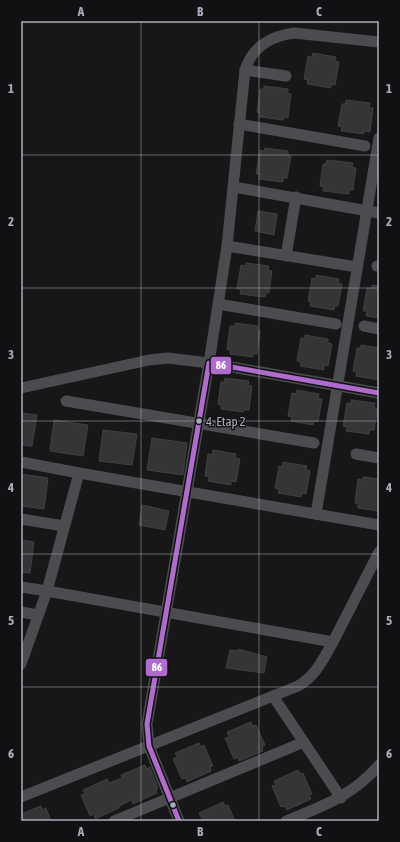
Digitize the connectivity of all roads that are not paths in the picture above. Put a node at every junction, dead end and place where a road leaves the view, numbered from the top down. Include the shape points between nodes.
1 (379, 42) edge
2 (245, 70) junction
3 (286, 76) dead end
4 (240, 124) junction
5 (379, 138) edge
6 (365, 146) dead end
7 (234, 187) junction
8 (296, 197) junction
9 (367, 211) junction
10 (379, 213) edge
11 (227, 246) junction
12 (286, 256) junction
13 (357, 267) junction
14 (218, 304) junction
15 (336, 324) dead end
16 (364, 326) dead end
17 (379, 329) edge
18 (209, 363) junction
19 (338, 385) junction
20 (21, 388) edge
21 (379, 393) edge
22 (66, 401) dead end
23 (200, 423) junction
24 (314, 443) dead end
25 (356, 454) dead end
26 (379, 458) edge
27 (21, 462) edge
28 (79, 473) junction
29 (188, 492) junction
30 (316, 514) junction
31 (21, 519) edge
32 (379, 525) edge
33 (64, 526) junction
34 (379, 552) edge
35 (21, 587) edge
36 (46, 591) junction
37 (21, 612) edge
38 (168, 613) junction
39 (38, 615) junction
40 (333, 642) junction
41 (21, 664) edge
42 (273, 696) junction
43 (304, 742) junction
44 (149, 746) junction
45 (379, 765) edge
46 (21, 797) edge
47 (341, 798) junction
48 (171, 799) junction
49 (114, 821) edge
50 (179, 821) edge
51 (286, 821) edge

1 - 2 street via 283,34 263,44 254,52
2 - 3 street
2 - 4 street
4 - 6 street
4 - 7 street
5 - 9 street
7 - 8 street
7 - 11 street
8 - 9 street
8 - 12 street
9 - 10 street
9 - 13 street
11 - 12 street
11 - 14 street
12 - 13 street
13 - 19 street
14 - 15 street
14 - 18 street
16 - 17 street
18 - 19 street
18 - 20 street via 168,358 149,360
18 - 23 street
19 - 21 street
19 - 30 street
22 - 23 street via 187,423
23 - 24 street
23 - 29 street
25 - 26 street
27 - 28 street
28 - 29 street
28 - 33 street
29 - 30 street
29 - 38 street
30 - 32 street
31 - 33 street
33 - 36 street
34 - 40 street
35 - 36 street
36 - 38 street
36 - 39 street
37 - 39 street
38 - 40 street
38 - 44 street via 147,724
39 - 41 street
40 - 42 street via 311,677 298,686
42 - 43 street
42 - 44 street
43 - 47 street
43 - 48 street
44 - 46 street
44 - 48 street
45 - 47 street via 370,777
47 - 51 street
48 - 49 street
48 - 50 street

